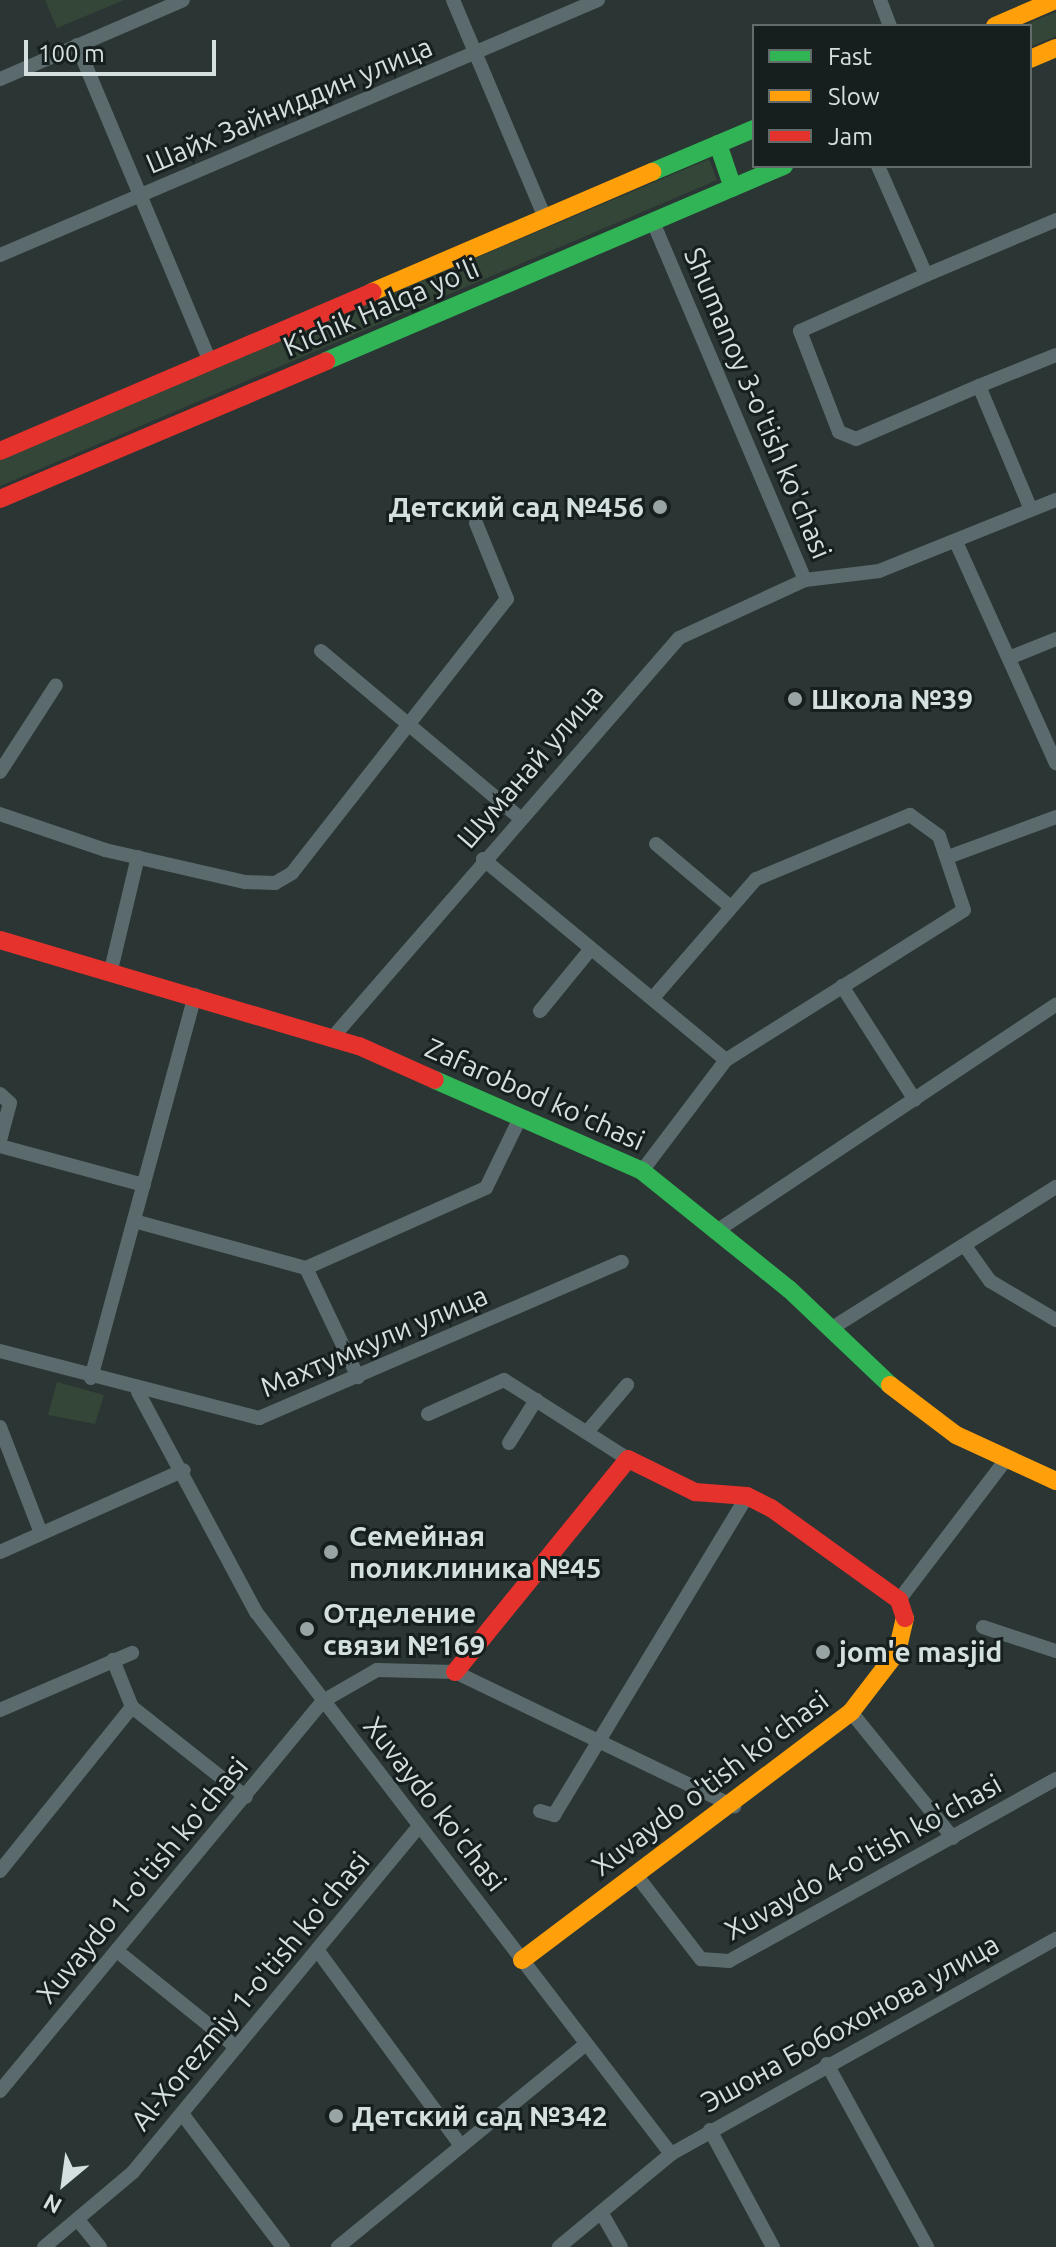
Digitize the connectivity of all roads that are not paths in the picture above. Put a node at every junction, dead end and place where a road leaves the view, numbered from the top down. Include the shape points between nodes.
1 (183, 0) edge
2 (453, 0) edge
3 (598, 0) edge
4 (880, 0) edge
5 (1055, 0) edge
6 (889, 24) edge
7 (1000, 24) edge
8 (77, 45) junction
9 (1056, 48) edge
10 (476, 53) junction
11 (1032, 58) edge
12 (0, 79) edge
13 (752, 130) edge
14 (718, 144) junction
15 (779, 168) edge
16 (879, 168) edge
17 (733, 188) junction
18 (139, 198) junction
19 (545, 218) junction
20 (1056, 220) edge
21 (653, 222) junction
22 (0, 255) edge
23 (926, 275) junction
24 (1056, 355) edge
25 (210, 361) junction
26 (979, 386) junction
27 (0, 451) edge
28 (0, 499) edge
29 (1056, 500) edge
30 (1031, 510) junction
31 (476, 523) dead end
32 (956, 542) junction
33 (805, 580) junction
34 (1056, 639) edge
35 (321, 651) dead end
36 (1009, 658) junction
37 (56, 685) dead end
38 (405, 724) junction
39 (1056, 763) edge
40 (0, 772) edge
41 (0, 814) edge
42 (519, 817) junction
43 (1056, 817) edge
44 (656, 844) dead end
45 (138, 857) junction
46 (948, 857) junction
47 (483, 859) junction
48 (727, 904) junction
49 (0, 940) edge
50 (590, 950) junction
51 (111, 970) junction
52 (842, 986) junction
53 (195, 995) junction
54 (653, 998) junction
55 (1056, 1005) edge
56 (540, 1011) dead end
57 (333, 1037) junction
58 (726, 1060) junction
59 (0, 1094) edge
60 (915, 1100) junction
61 (520, 1118) junction
62 (0, 1144) edge
63 (642, 1171) junction
64 (144, 1185) junction
65 (1056, 1187) edge
66 (134, 1221) junction
67 (715, 1232) junction
68 (965, 1246) junction
69 (622, 1262) dead end
70 (306, 1268) junction
71 (1056, 1320) edge
72 (832, 1328) junction
73 (0, 1351) edge
74 (358, 1377) junction
75 (91, 1378) junction
76 (627, 1385) dead end
77 (138, 1392) junction
78 (536, 1400) junction
79 (428, 1414) dead end
80 (0, 1427) edge
81 (587, 1432) junction
82 (509, 1443) dead end
83 (628, 1459) junction
84 (1005, 1461) junction
85 (184, 1470) junction
86 (1056, 1481) edge
87 (747, 1496) junction
88 (41, 1533) junction
89 (0, 1552) edge
90 (899, 1600) junction
91 (983, 1627) dead end
92 (1056, 1651) edge
93 (132, 1653) dead end
94 (113, 1660) junction
95 (455, 1672) junction
96 (323, 1701) junction
97 (132, 1707) junction
98 (0, 1710) edge
99 (851, 1712) junction
100 (595, 1739) junction
101 (1056, 1779) edge
102 (246, 1797) junction
103 (734, 1806) junction
104 (540, 1811) dead end
105 (419, 1826) junction
106 (953, 1838) junction
107 (0, 1871) edge
108 (637, 1876) junction
109 (1056, 1939) edge
110 (117, 1951) junction
111 (318, 1951) junction
112 (522, 1960) junction
113 (586, 2044) junction
114 (236, 2047) junction
115 (827, 2064) junction
116 (0, 2091) edge
117 (183, 2115) junction
118 (710, 2130) junction
119 (461, 2146) junction
120 (671, 2154) junction
121 (601, 2212) junction
122 (78, 2220) junction
123 (44, 2247) edge
124 (100, 2247) edge
125 (283, 2247) edge
126 (338, 2247) edge
127 (559, 2247) edge
128 (621, 2247) edge
129 (773, 2247) edge
130 (927, 2247) edge

1 - 8 street
2 - 10 street
3 - 10 street, Шайх Зайниддин улица
4 - 6 street
5 - 7 main road
8 - 12 street
8 - 18 street
9 - 11 main road
10 - 18 street, Шайх Зайниддин улица
10 - 19 street
13 - 14 main road, Kichik Halqa yo'li
14 - 17 main road
14 - 19 main road, Kichik Halqa yo'li
15 - 17 main road, Kichik Halqa yo'li
16 - 23 street
17 - 21 main road, Kichik Halqa yo'li
18 - 22 street, Шайх Зайниддин улица
18 - 25 street
19 - 25 main road, Kichik Halqa yo'li
20 - 23 street
21 - 28 main road, Kichik Halqa yo'li
21 - 33 street, Shumanoy 3-o'tish ko'chasi
23 - 26 street via 800,331 839,432 856,439
24 - 26 street
25 - 27 main road, Kichik Halqa yo'li
26 - 30 street
29 - 30 street, Shumanoy 3-o'tish ko'chasi
30 - 32 street, Shumanoy 3-o'tish ko'chasi
31 - 38 street via 507,599
32 - 33 street, Shumanoy 3-o'tish ko'chasi via 879,571
32 - 36 street
33 - 42 street, Шуманай улица via 679,638
34 - 36 street
35 - 38 street
36 - 39 street
37 - 40 street
38 - 42 street
38 - 45 street via 292,873 275,883
41 - 45 street
42 - 47 street, Шуманай улица
43 - 46 street
44 - 48 street
45 - 51 street
46 - 48 street via 931,824 910,815 756,879
46 - 52 street via 964,910
47 - 50 street
47 - 57 street, Шуманай улица
48 - 54 street
49 - 51 main road, Zafarobod ko'chasi
50 - 54 street
50 - 56 street
51 - 53 main road, Zafarobod ko'chasi
52 - 58 street
52 - 60 street
53 - 57 main road, Zafarobod ko'chasi
53 - 64 street
54 - 58 street
55 - 60 street
57 - 61 main road, Zafarobod ko'chasi
58 - 63 street
59 - 62 street via 10,1103
60 - 67 street
61 - 63 main road, Zafarobod ko'chasi
61 - 70 street via 486,1188
62 - 64 street
63 - 67 main road, Zafarobod ko'chasi
64 - 66 street
65 - 68 street
66 - 70 street
66 - 75 street
67 - 72 main road, Zafarobod ko'chasi
68 - 71 street via 990,1281
68 - 72 street
69 - 74 street, Махтумкули улица
70 - 74 street
72 - 84 main road, Zafarobod ko'chasi via 905,1400
73 - 75 street, Махтумкули улица
74 - 77 street, Махтумкули улица via 259,1418
75 - 77 street, Махтумкули улица
76 - 81 street
77 - 85 street, Xuvaydo ko'chasi
78 - 79 street via 504,1380
78 - 81 street
78 - 82 street
80 - 88 street
81 - 83 street
83 - 87 main road via 695,1492
83 - 95 main road
84 - 86 main road, Zafarobod ko'chasi
84 - 90 street
85 - 88 street
85 - 96 street, Xuvaydo ko'chasi via 256,1612
87 - 90 main road
87 - 100 street
88 - 89 street
90 - 99 main road, Xuvaydo o'tish ko'chasi via 907,1628 878,1683
91 - 92 street
93 - 94 street
94 - 97 street
94 - 98 street
95 - 96 street via 377,1670
95 - 100 street
96 - 102 street, Xuvaydo 1-o'tish ko'chasi
96 - 105 street, Xuvaydo ko'chasi
97 - 102 street
97 - 107 street
99 - 103 main road, Xuvaydo o'tish ko'chasi
99 - 106 street
100 - 103 street
100 - 104 street via 554,1815
101 - 106 street, Xuvaydo 4-o'tish ko'chasi
102 - 110 street, Xuvaydo 1-o'tish ko'chasi
103 - 108 main road, Xuvaydo o'tish ko'chasi
105 - 111 street, Al-Xorezmiy 1-o'tish ko'chasi
105 - 112 street, Xuvaydo ko'chasi
106 - 108 street, Xuvaydo 4-o'tish ko'chasi via 729,1961 701,1959
108 - 112 main road, Xuvaydo o'tish ko'chasi
109 - 115 street, Эшона Бобохонова улица
110 - 114 street
110 - 116 street, Xuvaydo 1-o'tish ko'chasi
111 - 114 street, Al-Xorezmiy 1-o'tish ko'chasi
111 - 119 street
112 - 113 street, Xuvaydo ko'chasi
113 - 119 street
113 - 120 street, Xuvaydo ko'chasi
114 - 117 street, Al-Xorezmiy 1-o'tish ko'chasi
115 - 118 street, Эшона Бобохонова улица
115 - 130 street
117 - 122 street, Al-Xorezmiy 1-o'tish ko'chasi
117 - 125 street
118 - 120 street, Эшона Бобохонова улица
118 - 129 street
119 - 126 street
120 - 121 street, Эшона Бобохонова улица
121 - 127 street, Эшона Бобохонова улица
121 - 128 street
122 - 123 street, Al-Xorezmiy 1-o'tish ko'chasi
122 - 124 street

